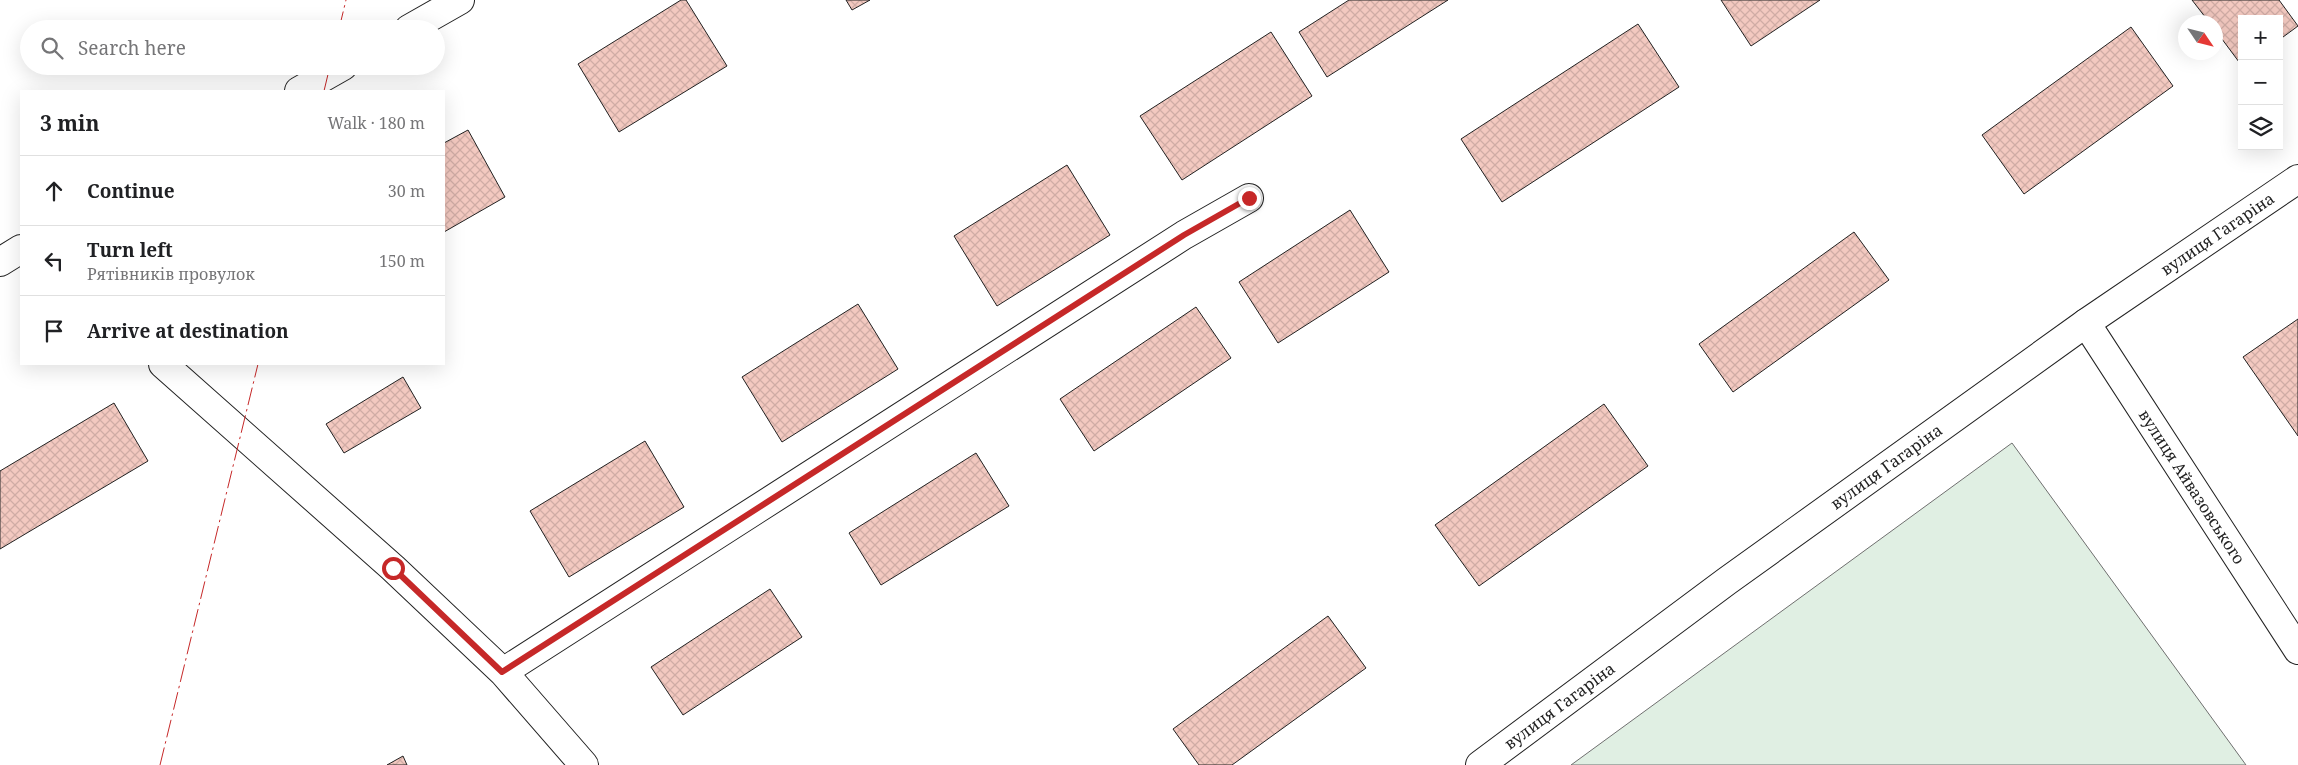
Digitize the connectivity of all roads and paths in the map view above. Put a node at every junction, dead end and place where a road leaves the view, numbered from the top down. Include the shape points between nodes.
1 (460, 0) edge
2 (425, 20) edge
3 (327, 75) edge
4 (301, 90) edge
5 (2298, 179) edge
6 (1249, 198) dead end
7 (20, 250) edge
8 (0, 262) edge
9 (2086, 323) junction
10 (164, 365) edge
11 (2294, 635) edge
12 (502, 672) junction
13 (584, 765) edge
14 (1480, 765) edge

1 - 2 street
3 - 4 street
5 - 9 street, вулиця Гагаріна
6 - 12 street via 1184,235
7 - 8 street
9 - 11 street, вулиця Айвазовського
9 - 14 street, вулиця Гагаріна via 1727,581
10 - 12 street via 393,568
12 - 13 street

